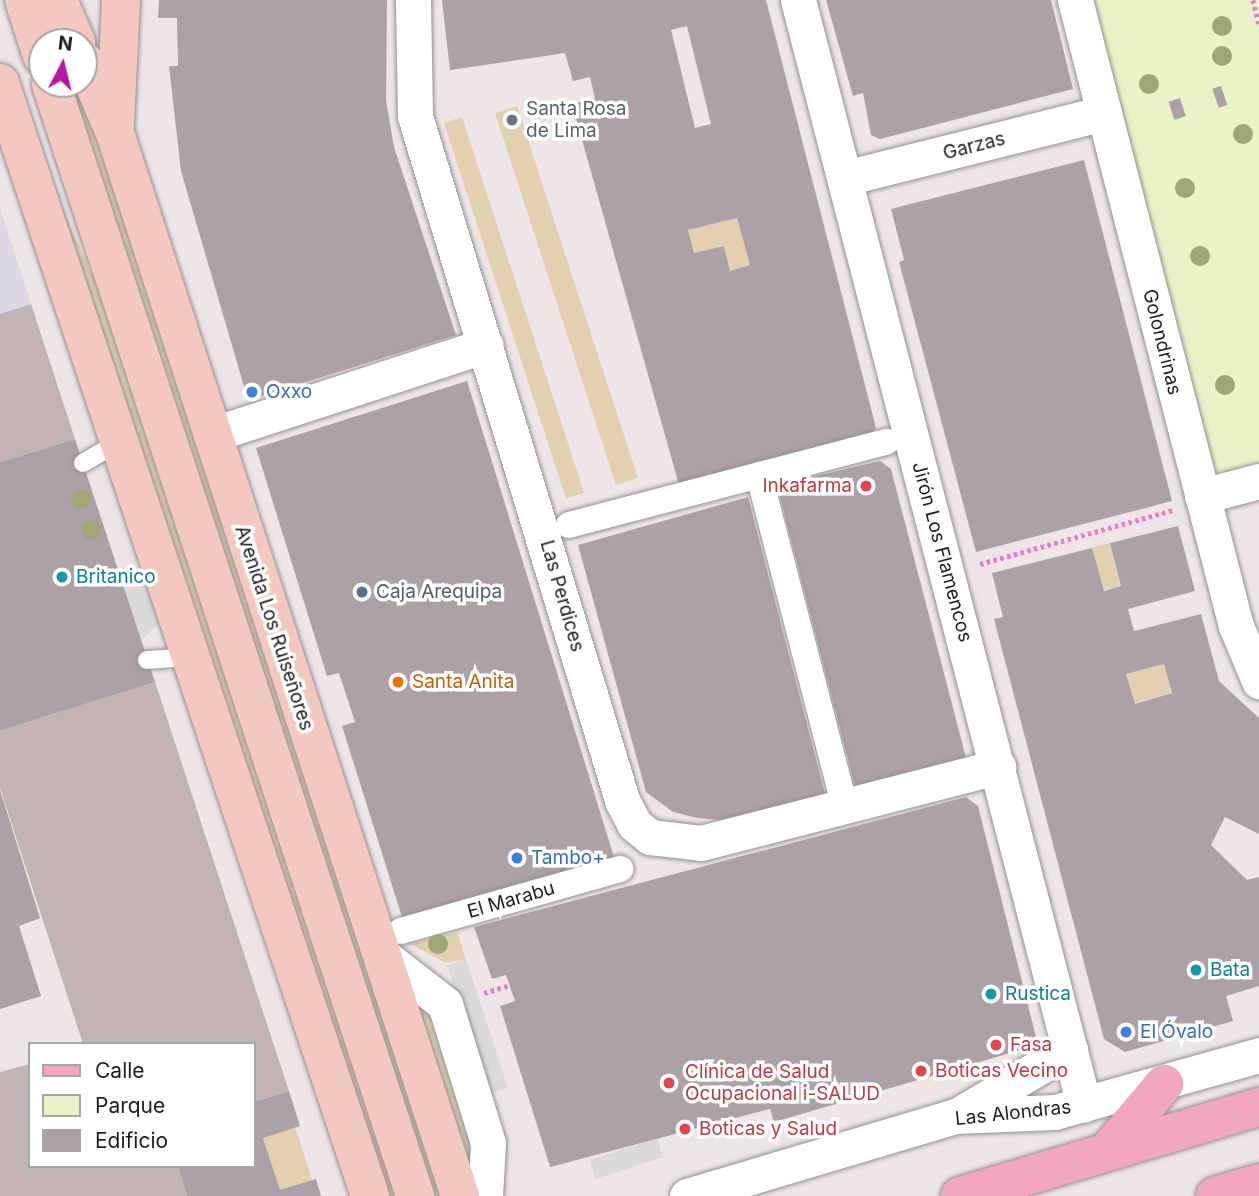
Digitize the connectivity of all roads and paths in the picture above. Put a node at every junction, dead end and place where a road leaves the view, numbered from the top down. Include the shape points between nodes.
1 (24, 0) edge
2 (58, 0) edge
3 (121, 0) edge
4 (413, 0) edge
5 (798, 0) edge
6 (1074, 0) edge
7 (1253, 0) edge
8 (1259, 24) edge
9 (33, 28) edge
10 (70, 28) edge
11 (0, 65) edge
12 (98, 94) edge
13 (55, 98) edge
14 (4, 107) edge
15 (1104, 113) junction
16 (115, 133) junction
17 (845, 178) junction
18 (121, 302) junction
19 (486, 345) junction
20 (211, 435) junction
21 (119, 442) junction
22 (886, 442) dead end
23 (83, 463) dead end
24 (759, 475) junction
25 (1259, 481) edge
26 (1190, 503) junction
27 (569, 525) dead end
28 (976, 565) dead end
29 (190, 657) junction
30 (147, 660) dead end
31 (1259, 681) edge
32 (998, 767) junction
33 (841, 792) dead end
34 (620, 869) dead end
35 (391, 942) junction
36 (510, 985) dead end
37 (484, 993) dead end
38 (1070, 1049) junction
39 (1259, 1055) edge
40 (1164, 1084) junction
41 (1084, 1105) junction
42 (1259, 1107) edge
43 (956, 1116) junction
44 (488, 1143) junction
45 (1107, 1153) junction
46 (1259, 1183) edge
47 (370, 1196) edge
48 (415, 1196) edge
49 (460, 1196) edge
50 (485, 1196) edge
51 (508, 1196) edge
52 (687, 1196) edge
53 (960, 1196) edge
54 (1215, 1196) edge

1 - 9 main road
2 - 10 main road
3 - 16 main road
4 - 19 street, Las Perdices via 415,116
5 - 17 street, Jirón Los Flamencos
6 - 15 street, Golondrinas
7 - 8 path
11 - 18 main road
12 - 16 main road, Avenida Los Ruiseñores
13 - 18 main road
14 - 21 main road
15 - 17 street, Garzas
15 - 26 street, Golondrinas
16 - 20 main road, Avenida Los Ruiseñores
17 - 32 street, Jirón Los Flamencos
18 - 48 main road
19 - 20 street
19 - 32 street, Las Perdices via 621,800 634,824 650,837 701,843
20 - 35 main road, Avenida Los Ruiseñores
21 - 23 lane
21 - 29 main road
22 - 24 street
24 - 27 street
24 - 33 street
25 - 26 street
26 - 28 path
26 - 31 street, Golondrinas
29 - 30 lane
29 - 47 main road
32 - 38 street, Jirón Los Flamencos
34 - 35 street, El Marabu
35 - 44 street via 445,1004
35 - 49 main road, Avenida Los Ruiseñores
36 - 37 path
38 - 41 street, Jirón Los Flamencos
38 - 43 street
39 - 40 street, Las Alondras
40 - 41 street, Las Alondras
40 - 45 main road
41 - 43 street, Las Alondras via 1055,1112
42 - 45 main road
43 - 52 street, Las Alondras
44 - 50 street
44 - 51 street
45 - 53 main road
46 - 54 main road

